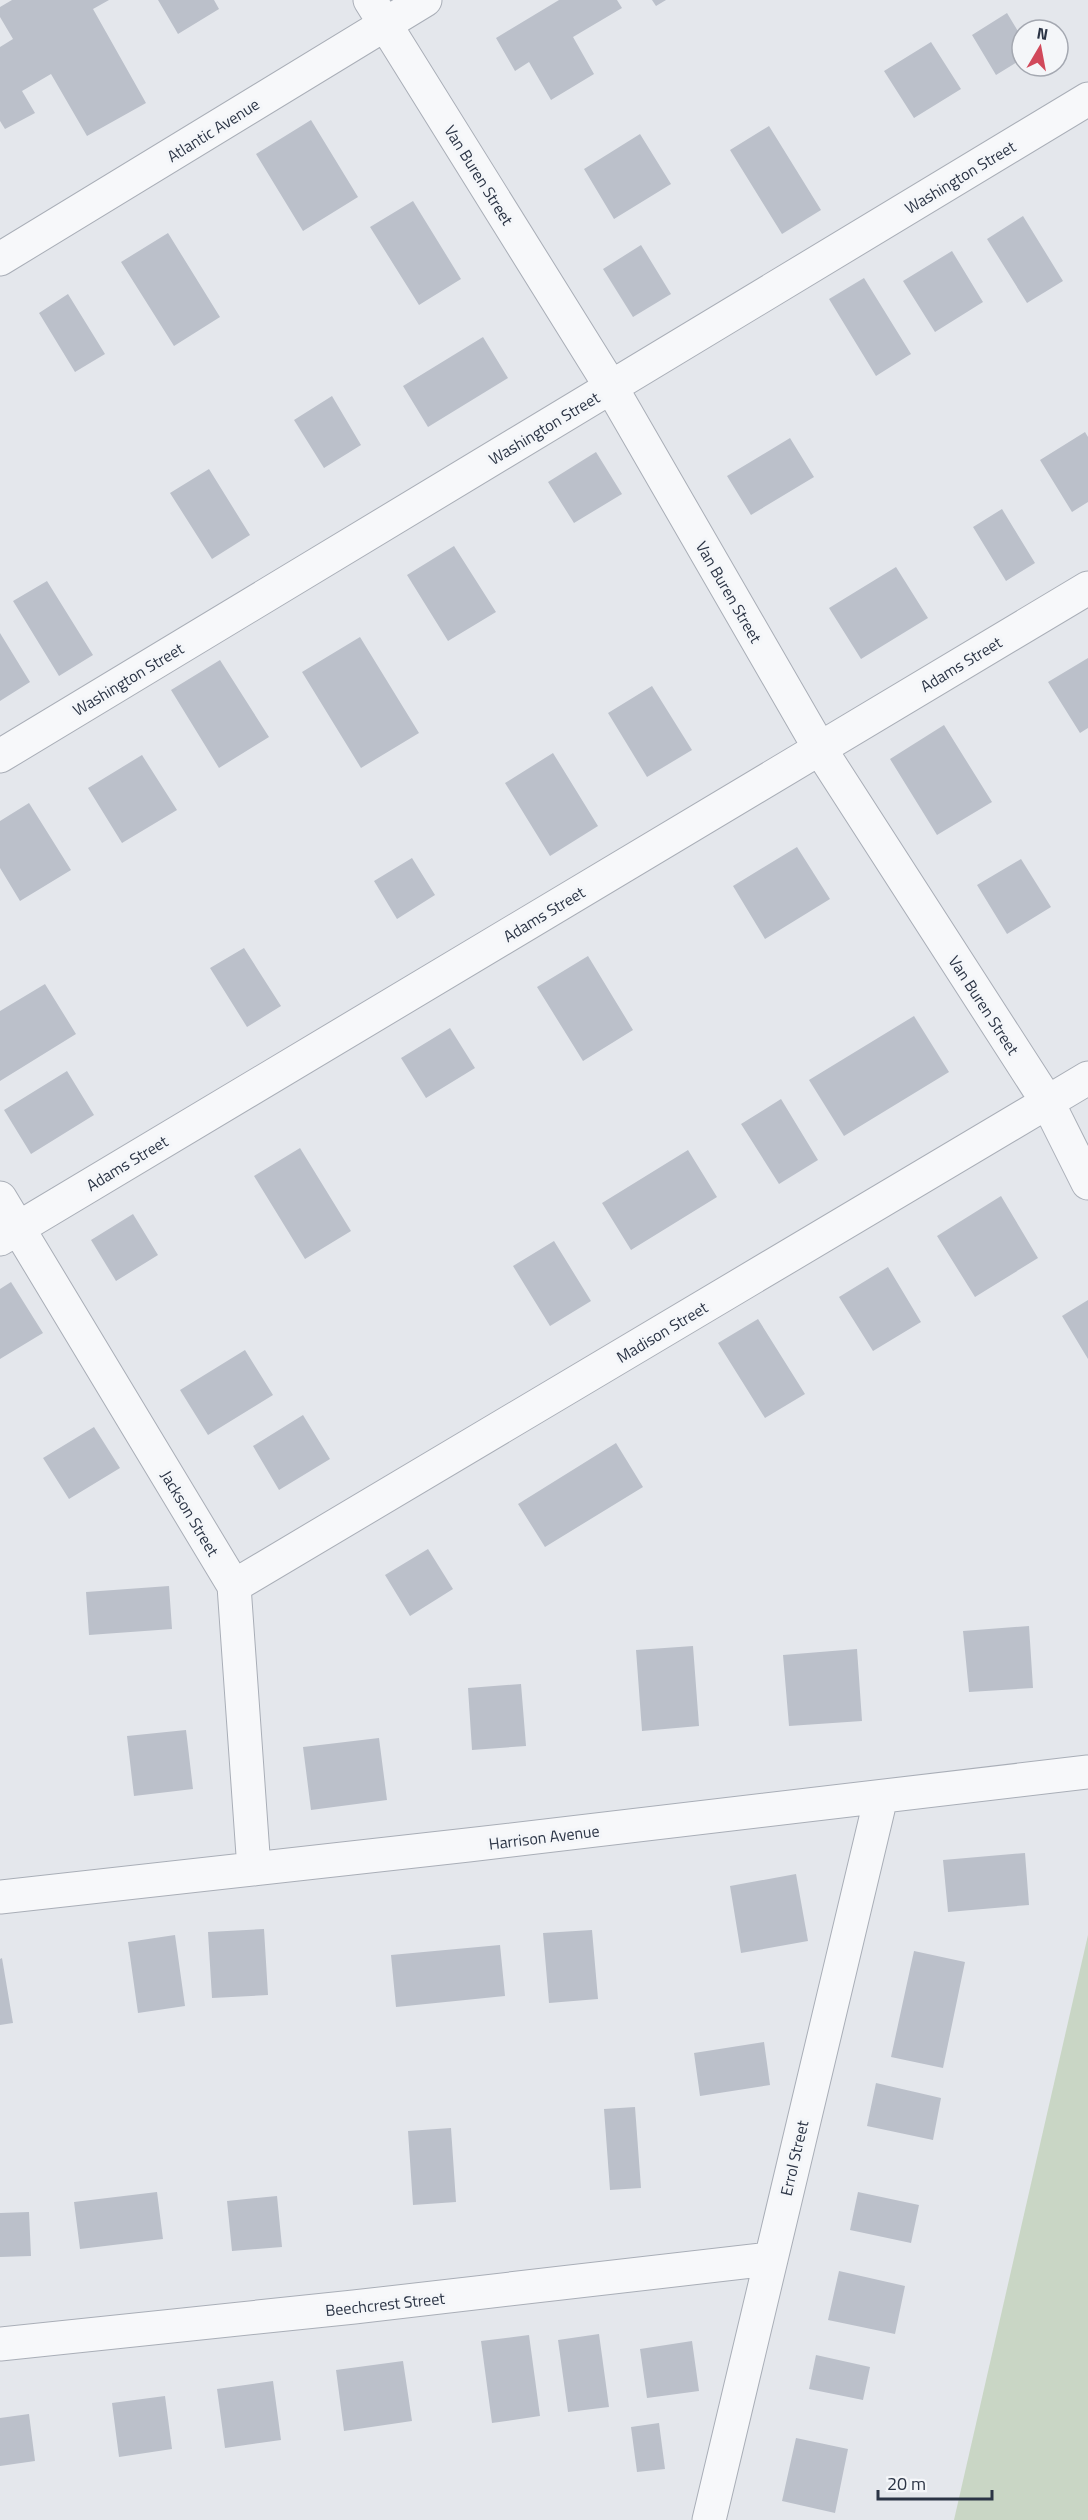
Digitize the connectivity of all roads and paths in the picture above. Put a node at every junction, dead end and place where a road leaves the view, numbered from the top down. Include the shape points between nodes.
1 (425, 0) edge
2 (377, 12) edge
3 (1088, 99) edge
4 (0, 259) edge
5 (611, 387) junction
6 (1088, 588) edge
7 (820, 749) junction
8 (0, 756) edge
9 (1088, 1078) edge
10 (1048, 1103) junction
11 (1088, 1183) edge
12 (0, 1198) edge
13 (9, 1234) edge
14 (234, 1586) junction
15 (1088, 1772) edge
16 (881, 1797) junction
17 (254, 1869) junction
18 (0, 1897) edge
19 (770, 2259) junction
20 (0, 2344) edge
21 (709, 2520) edge

1 - 2 street, Atlantic Avenue
2 - 4 street, Atlantic Avenue
2 - 5 street, Van Buren Street
3 - 5 street, Washington Street
5 - 7 street, Van Buren Street
5 - 8 street, Washington Street
6 - 7 street, Adams Street
7 - 10 street, Van Buren Street
7 - 13 street, Adams Street
9 - 10 street, Madison Street
10 - 11 street, Van Buren Street
10 - 14 street, Madison Street
12 - 13 street, Jackson Street
13 - 14 street, Jackson Street
14 - 17 street, Jackson Street
15 - 16 street, Harrison Avenue
16 - 17 street, Harrison Avenue
16 - 19 street, Errol Street
17 - 18 street, Harrison Avenue
19 - 20 street, Beechcrest Street
19 - 21 street, Errol Street

